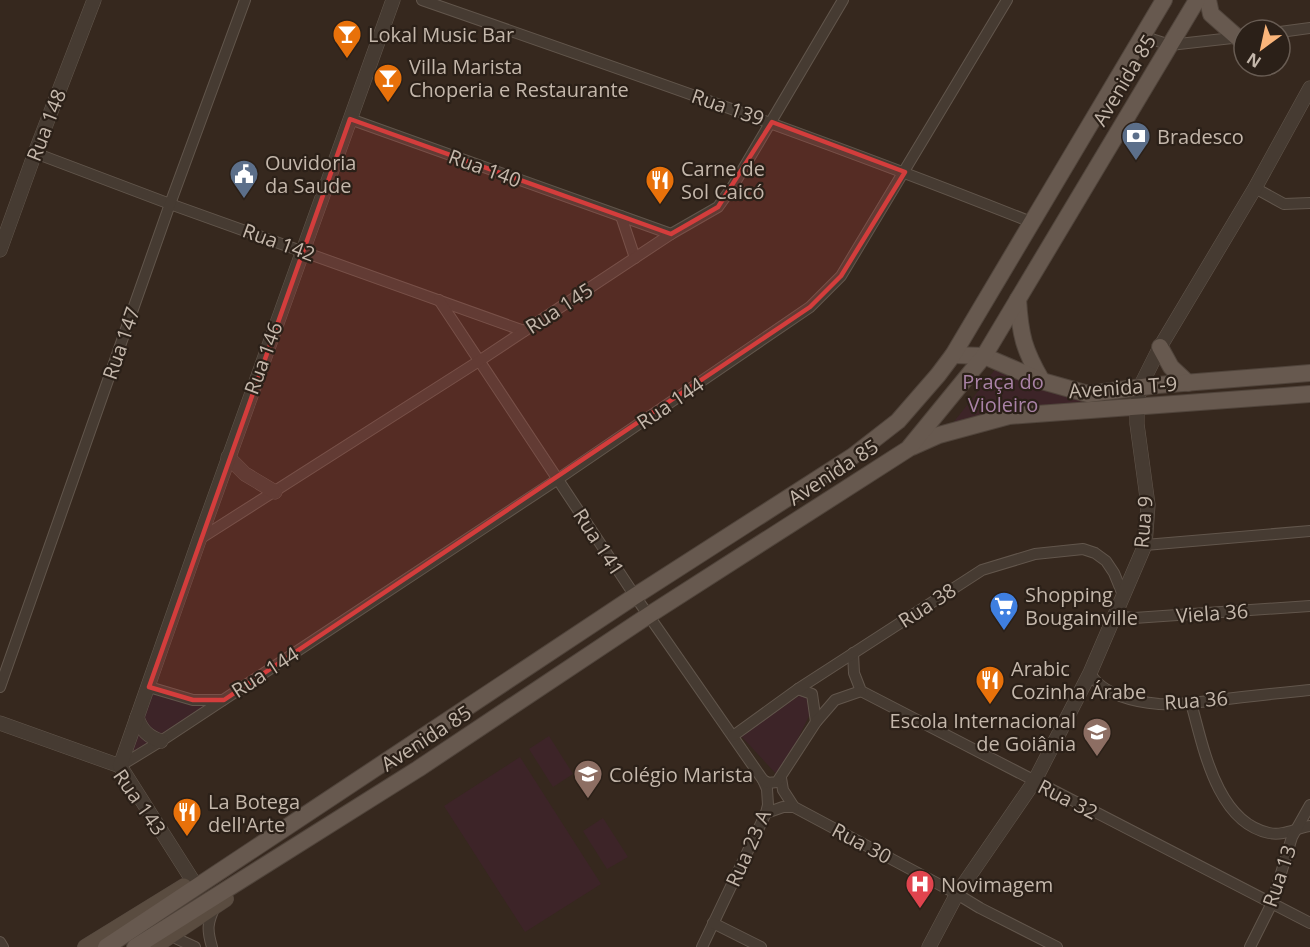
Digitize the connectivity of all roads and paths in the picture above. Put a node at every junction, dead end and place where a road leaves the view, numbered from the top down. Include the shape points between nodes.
1 (94, 0) edge
2 (245, 0) edge
3 (393, 0) edge
4 (422, 0) edge
5 (1007, 0) edge
6 (1164, 0) edge
7 (1197, 0) edge
8 (1208, 0) edge
9 (840, 1) edge
10 (1310, 28) edge
11 (1292, 30) edge
12 (1232, 31) edge
13 (1142, 36) junction
14 (1232, 38) edge
15 (1170, 45) junction
16 (1310, 88) edge
17 (350, 119) junction
18 (772, 122) junction
19 (35, 153) junction
20 (905, 172) junction
21 (1254, 188) junction
22 (1310, 203) edge
23 (171, 204) junction
24 (621, 216) junction
25 (1031, 222) junction
26 (671, 234) junction
27 (0, 250) edge
28 (302, 250) junction
29 (635, 258) junction
30 (1018, 299) junction
31 (439, 300) junction
32 (524, 331) junction
33 (1160, 347) junction
34 (953, 355) junction
35 (984, 356) junction
36 (479, 361) junction
37 (1310, 373) edge
38 (1042, 381) junction
39 (1188, 382) junction
40 (1140, 387) junction
41 (1310, 394) edge
42 (1137, 406) junction
43 (908, 449) junction
44 (228, 457) junction
45 (558, 479) junction
46 (275, 492) junction
47 (1310, 531) edge
48 (198, 540) junction
49 (1145, 545) junction
50 (1124, 595) junction
51 (635, 596) junction
52 (1310, 606) edge
53 (649, 615) junction
54 (1115, 616) junction
55 (853, 653) junction
56 (1090, 673) junction
57 (0, 687) edge
58 (149, 687) junction
59 (798, 689) junction
60 (1310, 690) edge
61 (861, 691) junction
62 (224, 700) junction
63 (1191, 703) junction
64 (137, 717) junction
65 (816, 722) junction
66 (0, 723) edge
67 (733, 736) junction
68 (160, 741) junction
69 (120, 766) junction
70 (781, 778) junction
71 (763, 780) junction
72 (1034, 782) junction
73 (325, 801) junction
74 (1310, 805) edge
75 (794, 807) junction
76 (766, 813) junction
77 (333, 822) junction
78 (1310, 826) edge
79 (1292, 833) junction
80 (193, 881) junction
81 (957, 894) junction
82 (1272, 903) junction
83 (216, 906) junction
84 (714, 923) junction
85 (1310, 923) edge
86 (171, 936) junction
87 (0, 942) edge
88 (3, 947) edge
89 (85, 947) edge
90 (106, 947) edge
91 (135, 947) edge
92 (154, 947) edge
93 (195, 947) edge
94 (212, 947) edge
95 (702, 947) edge
96 (761, 947) edge
97 (929, 947) edge
98 (1058, 947) edge
99 (1250, 947) edge

1 - 19 street, Rua 148
2 - 23 street, Rua 147
3 - 17 street, Rua 146
4 - 18 street, Rua 139
5 - 20 street, Rua 144
6 - 13 main road, Avenida 85
7 - 15 main road, Avenida 85
8 - 12 main road via 1211,14
9 - 18 street, Rua 145
10 - 11 street
13 - 15 street
13 - 25 main road, Avenida 85
14 - 15 street
15 - 30 main road, Avenida 85
16 - 21 street, Rua 9
17 - 24 street, Rua 140
17 - 28 street, Rua 146
18 - 20 street, Rua 139
18 - 26 street, Rua 145 via 718,207
19 - 23 street, Rua 142
19 - 27 street, Rua 148
20 - 25 street, Rua 139
20 - 45 street, Rua 144 via 841,276 810,307
21 - 22 street via 1284,204
21 - 33 street, Rua 9
23 - 28 street, Rua 142
23 - 57 street, Rua 147
24 - 26 street, Rua 140
24 - 29 street
25 - 34 main road, Avenida 85
26 - 29 street, Rua 145
28 - 31 street, Rua 142
28 - 44 street, Rua 146
29 - 32 street, Rua 145
30 - 35 main road, Avenida 85
30 - 38 main road via 1022,339
31 - 32 street, Rua 142
31 - 36 street, Rua 141
32 - 36 street, Rua 145
33 - 39 main road via 1171,367
33 - 40 street, Rua 9
34 - 35 main road, Avenida T-9
34 - 51 main road, Avenida 85 via 898,421 852,456
35 - 38 main road, Avenida T-9
35 - 43 main road, Avenida 85
36 - 45 street, Rua 141
36 - 46 street, Rua 145
37 - 39 main road, Avenida T-9
38 - 40 main road, Avenida T-9 via 1088,394
39 - 40 main road, Avenida T-9
40 - 42 street, Rua 9
41 - 42 main road, Avenida T-9
42 - 43 main road, Avenida T-9 via 1009,416 939,435
42 - 49 street, Rua 9 via 1148,505
43 - 53 main road, Avenida 85
44 - 46 street via 245,474
44 - 48 street, Rua 146
45 - 51 street, Rua 141
45 - 62 street, Rua 144
46 - 48 street, Rua 145
47 - 49 street
48 - 58 street, Rua 146
49 - 50 street, Rua 9
50 - 54 street, Rua 9
50 - 55 street, Rua 38 via 1106,561 1095,553 1083,549 1035,554 982,570
51 - 53 street, Rua 141
51 - 73 main road, Avenida 85
52 - 54 street, Viela 36
53 - 67 street, Rua 141
53 - 77 main road, Avenida 85
54 - 56 street, Rua 9
55 - 59 street, Rua 38
55 - 61 street via 854,673
56 - 63 street, Rua 36 via 1104,687 1132,699 1161,704
56 - 72 street, Rua 9
58 - 62 street, Rua 144 via 193,700
58 - 64 street, Rua 146
59 - 65 street via 812,694
59 - 67 street, Rua 38
60 - 63 street, Rua 36
61 - 65 street via 835,700
61 - 72 street, Rua 32
62 - 68 street, Rua 144
63 - 79 street via 1212,777 1231,807 1247,823 1269,833
64 - 68 street via 144,733
64 - 69 street, Rua 146
65 - 70 street
66 - 69 street, Rua 143
67 - 71 street, Rua 141
68 - 69 street, Rua 144
69 - 80 street, Rua 143
70 - 71 street, Rua 23 A via 773,783
70 - 75 street via 783,790
71 - 76 street, Rua 23 A via 767,789
72 - 81 street, Rua 9
72 - 82 street, Rua 32
73 - 80 main road, Avenida 85 via 294,814
73 - 90 main road, Avenida 85
74 - 79 street, Rua 13
75 - 76 street
75 - 81 street, Rua 30
76 - 84 street, Rua 23 A
77 - 83 main road, Avenida 85 via 318,839
77 - 91 main road, Avenida 85
78 - 79 street
79 - 82 street, Rua 13
80 - 89 main road, Avenida 85
81 - 97 street, Rua 9
81 - 98 street, Rua 30
82 - 85 street, Rua 32
82 - 99 street, Rua 13
83 - 86 main road, Avenida 85
83 - 94 street via 208,921
84 - 95 street, Rua 23 A
84 - 96 street
86 - 92 main road, Avenida 85
86 - 93 street
87 - 88 street

